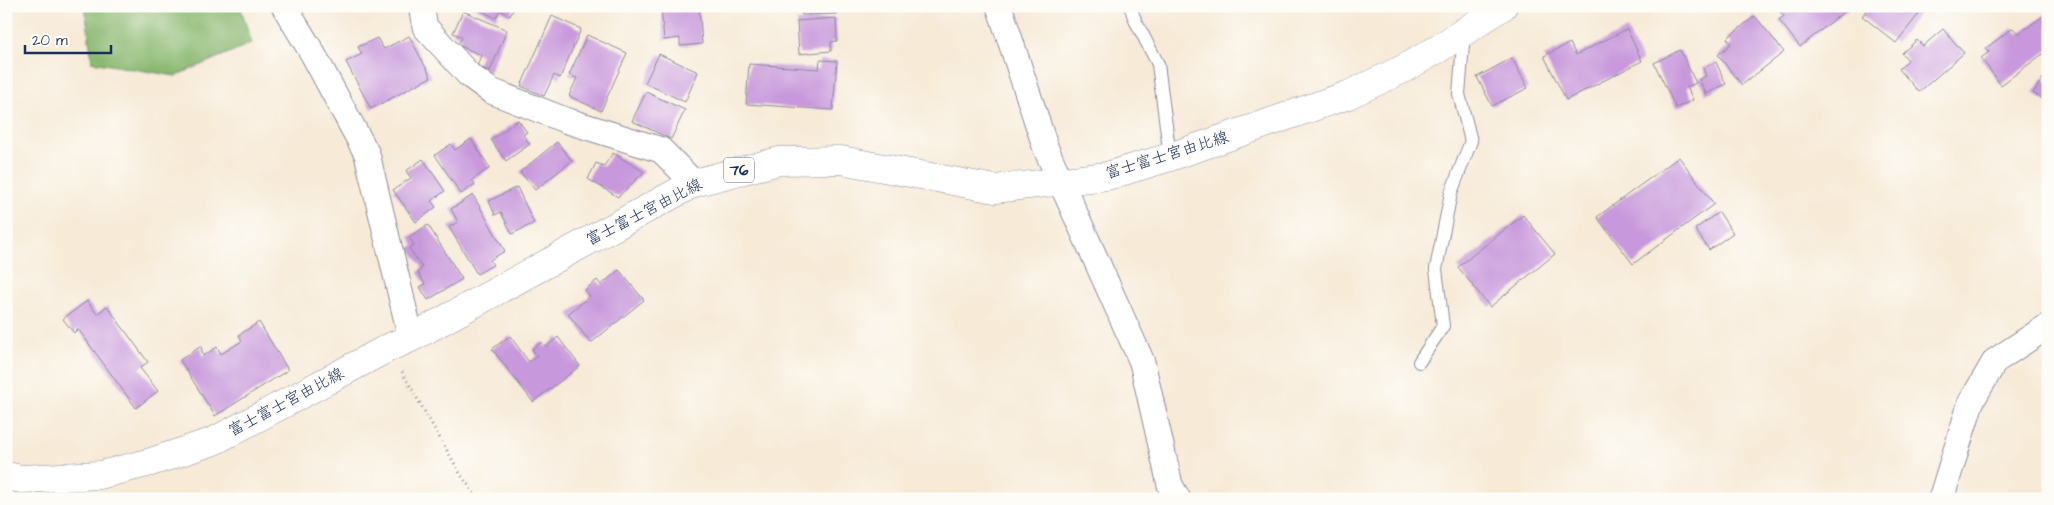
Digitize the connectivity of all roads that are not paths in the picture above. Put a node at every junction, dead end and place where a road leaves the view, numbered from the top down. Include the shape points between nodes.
1 (284, 6) edge
2 (421, 6) edge
3 (1000, 6) edge
4 (1130, 6) edge
5 (1503, 6) edge
6 (1464, 32) junction
7 (1170, 157) junction
8 (1060, 181) junction
9 (694, 183) junction
10 (2048, 326) edge
11 (399, 343) junction
12 (1419, 362) dead end
13 (6, 476) edge
14 (1178, 499) edge
15 (1941, 499) edge

1 - 11 street via 314,54 366,154
2 - 9 street via 425,27 469,75 492,91 565,120 661,150
3 - 8 street via 1046,149
4 - 7 lane via 1158,64
5 - 6 main road, 富士富士宮由比線 / 76
6 - 7 main road, 富士富士宮由比線 / 76 via 1403,69 1348,94
6 - 12 lane via 1459,94 1471,141 1451,193 1436,269 1443,326
7 - 8 main road, 富士富士宮由比線 / 76 via 1107,176
8 - 9 main road, 富士富士宮由比線 / 76 via 995,189 832,160 779,161
8 - 14 street via 1142,362 1170,485
9 - 11 main road, 富士富士宮由比線 / 76
10 - 15 street via 1995,361 1971,402
11 - 13 main road, 富士富士宮由比線 / 76 via 214,441 100,475 22,479

